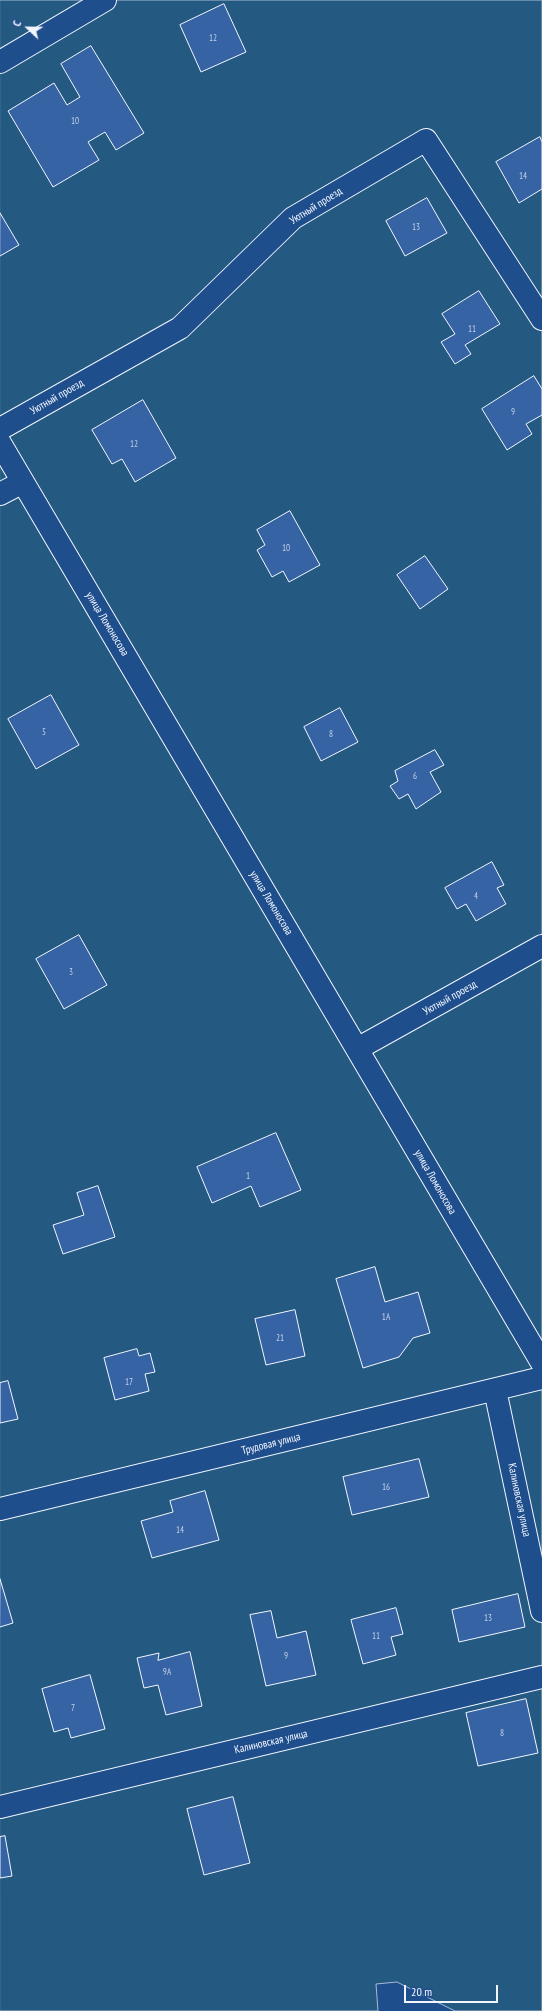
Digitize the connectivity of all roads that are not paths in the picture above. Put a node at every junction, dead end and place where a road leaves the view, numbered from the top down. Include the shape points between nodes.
1 (105, 0) edge
2 (0, 62) edge
3 (542, 318) edge
4 (0, 430) edge
5 (0, 443) edge
6 (23, 482) junction
7 (0, 494) edge
8 (542, 946) edge
9 (357, 1049) junction
10 (542, 1363) edge
11 (542, 1378) edge
12 (495, 1390) junction
13 (0, 1510) edge
14 (542, 1611) edge
15 (542, 1677) edge
16 (0, 1807) edge

1 - 2 street
3 - 4 street, Уютный проезд via 426,140 293,218 180,328
5 - 6 street, улица Ломоносова
6 - 7 street
6 - 9 street, улица Ломоносова
8 - 9 street, Уютный проезд
9 - 10 street, улица Ломоносова
11 - 12 street, Трудовая улица
12 - 13 street, Трудовая улица
12 - 14 street, Калиновская улица
15 - 16 street, Калиновская улица

